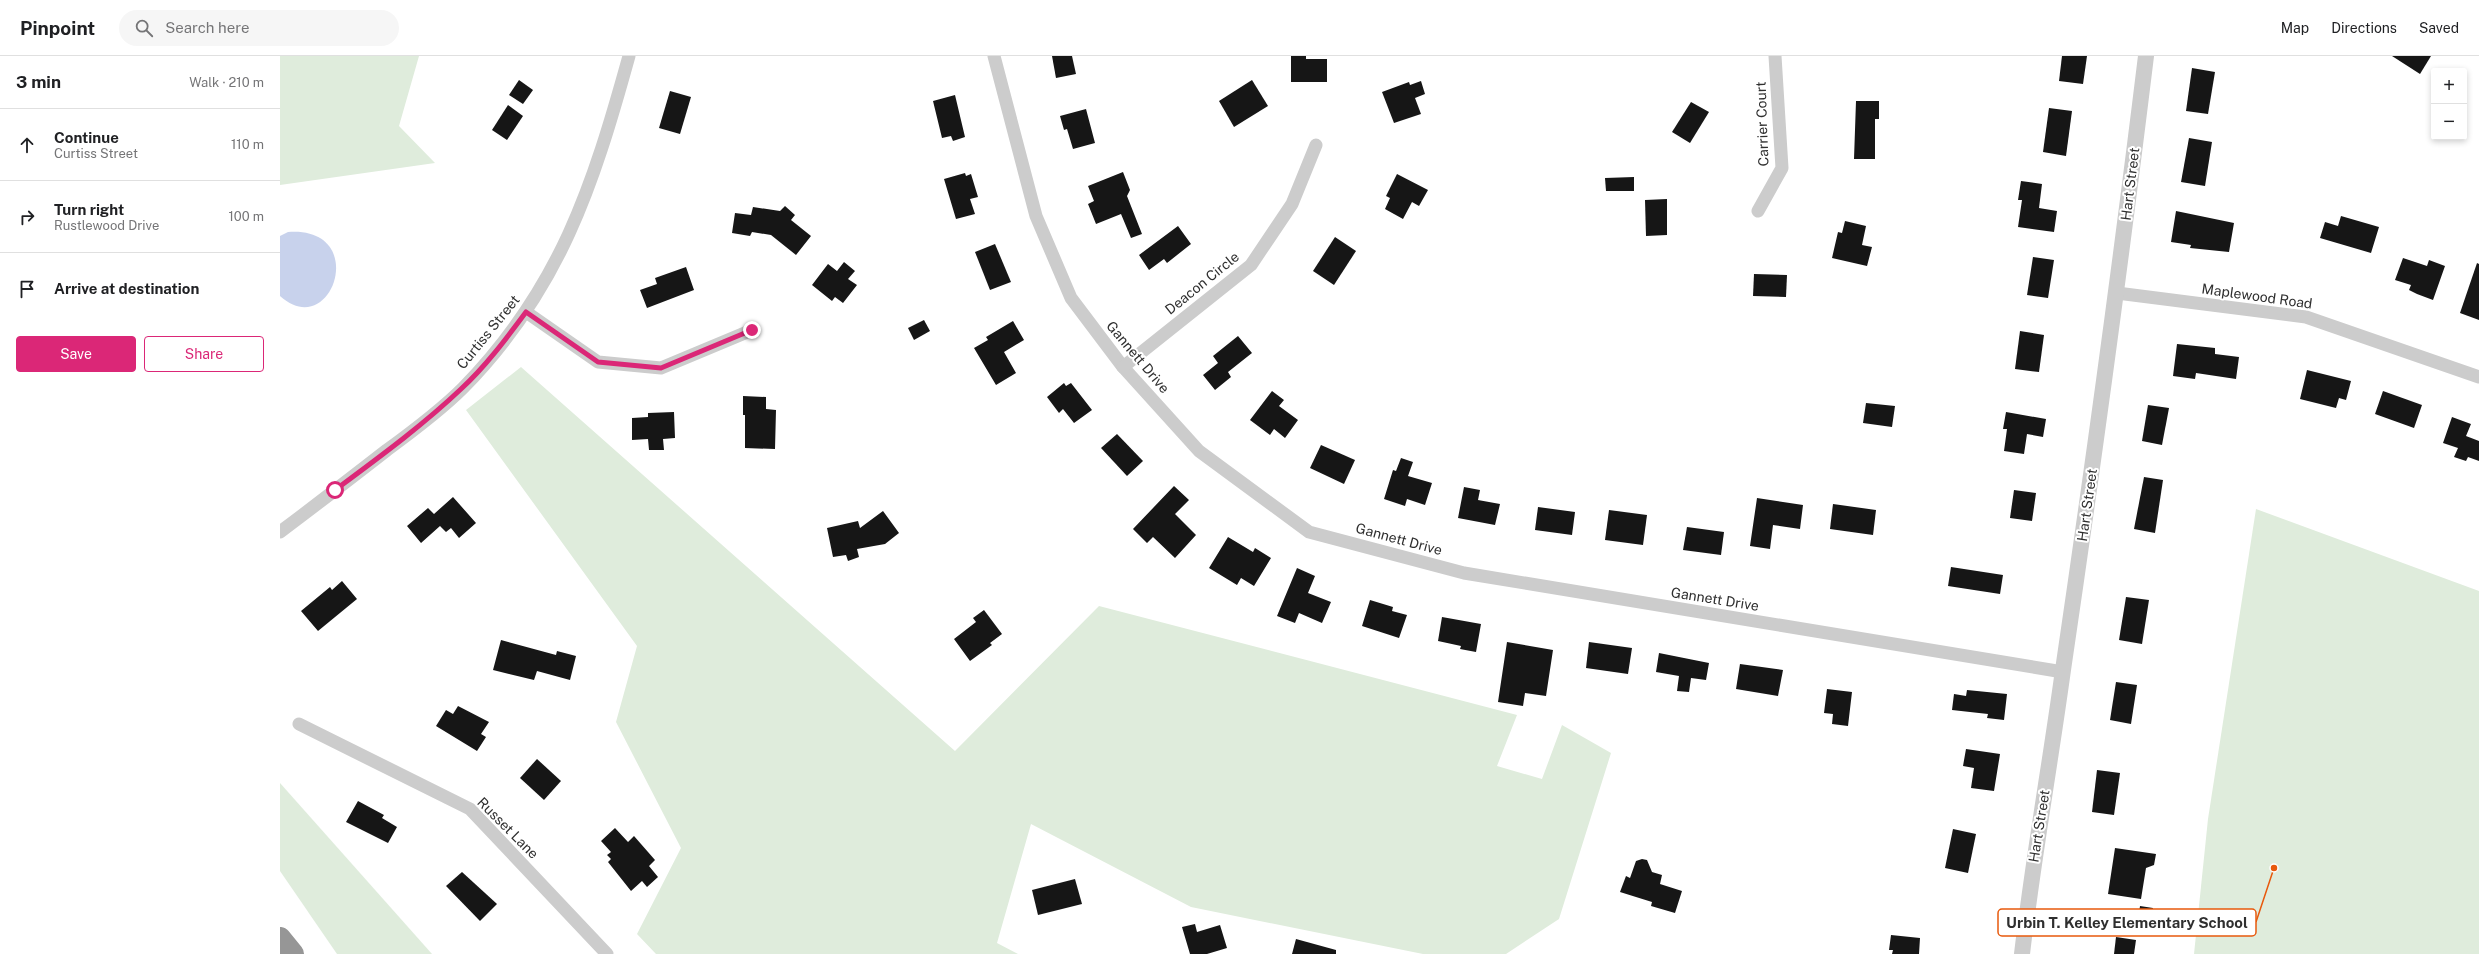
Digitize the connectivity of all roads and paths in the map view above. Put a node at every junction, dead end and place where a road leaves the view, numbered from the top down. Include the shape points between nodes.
1 (629, 56) edge
2 (994, 56) edge
3 (1775, 56) edge
4 (2146, 56) edge
5 (1316, 146) dead end
6 (1758, 211) dead end
7 (2117, 292) junction
8 (526, 312) junction
9 (752, 330) dead end
10 (1123, 367) junction
11 (2479, 377) edge
12 (280, 532) edge
13 (2063, 672) junction
14 (299, 724) dead end
15 (280, 938) edge
16 (293, 954) edge
17 (606, 954) edge
18 (2022, 954) edge

1 - 8 street, Curtiss Street via 579,214 556,262
2 - 10 street, Gannett Drive via 1036,216 1071,298
3 - 6 street, Carrier Court via 1782,168
4 - 7 street, Hart Street
5 - 10 street, Deacon Circle via 1292,204 1251,265
7 - 11 street, Maplewood Road via 2306,317
7 - 13 street, Hart Street
8 - 9 street via 598,362 661,368
8 - 12 street, Curtiss Street via 462,389 411,432
10 - 13 street, Gannett Drive via 1199,451 1309,532 1464,573
13 - 18 street, Hart Street
14 - 17 street, Russet Lane via 470,809
15 - 16 highway

